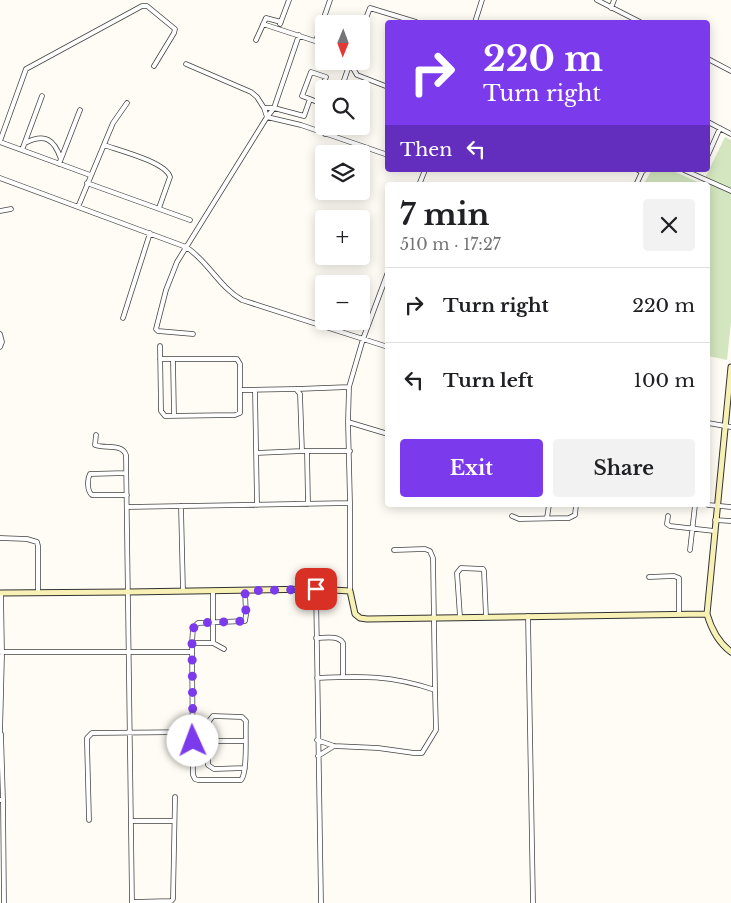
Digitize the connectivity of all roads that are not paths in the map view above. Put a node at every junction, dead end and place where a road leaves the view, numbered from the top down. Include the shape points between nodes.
1 (289, 0) edge
2 (330, 0) edge
3 (482, 0) edge
4 (597, 0) edge
5 (614, 0) edge
6 (611, 8) junction
7 (325, 15) edge
8 (367, 15) edge
9 (409, 20) edge
10 (475, 20) edge
11 (633, 20) edge
12 (281, 22) junction
13 (263, 24) junction
14 (279, 29) junction
15 (298, 35) junction
16 (256, 40) dead end
17 (315, 41) edge
18 (710, 60) edge
19 (186, 64) dead end
20 (154, 66) dead end
21 (355, 70) edge
22 (731, 71) edge
23 (385, 86) edge
24 (42, 96) dead end
25 (310, 99) junction
26 (127, 103) dead end
27 (264, 108) junction
28 (274, 108) junction
29 (80, 110) dead end
30 (304, 116) junction
31 (267, 117) junction
32 (710, 123) edge
33 (301, 125) junction
34 (720, 128) junction
35 (315, 130) edge
36 (731, 134) edge
37 (328, 135) edge
38 (0, 142) edge
39 (25, 143) junction
40 (104, 145) junction
41 (22, 150) junction
42 (710, 150) edge
43 (385, 154) edge
44 (61, 158) junction
45 (59, 164) junction
46 (689, 172) edge
47 (700, 172) edge
48 (90, 175) junction
49 (698, 176) junction
50 (0, 178) edge
51 (87, 183) junction
52 (731, 191) edge
53 (78, 207) junction
54 (159, 208) junction
55 (10, 209) dead end
56 (0, 211) edge
57 (190, 220) dead end
58 (150, 233) junction
59 (186, 247) junction
60 (385, 280) edge
61 (123, 318) dead end
62 (0, 334) edge
63 (193, 334) dead end
64 (363, 339) junction
65 (160, 346) dead end
66 (385, 346) edge
67 (0, 347) edge
68 (160, 359) junction
69 (173, 360) junction
70 (731, 367) edge
71 (349, 387) junction
72 (296, 389) junction
73 (240, 390) junction
74 (256, 390) junction
75 (174, 416) junction
76 (348, 422) junction
77 (710, 423) edge
78 (724, 426) junction
79 (731, 427) edge
80 (385, 433) edge
81 (96, 435) dead end
82 (302, 451) junction
83 (307, 451) junction
84 (350, 451) junction
85 (256, 453) junction
86 (126, 473) junction
87 (126, 495) junction
88 (350, 503) junction
89 (308, 504) junction
90 (257, 505) junction
91 (710, 505) edge
92 (180, 506) junction
93 (717, 506) junction
94 (127, 507) junction
95 (549, 507) edge
96 (576, 507) edge
97 (695, 507) edge
98 (731, 507) edge
99 (512, 516) dead end
100 (668, 516) dead end
101 (547, 518) junction
102 (715, 520) junction
103 (731, 521) edge
104 (693, 529) junction
105 (714, 531) junction
106 (0, 538) edge
107 (394, 550) dead end
108 (690, 550) dead end
109 (648, 577) dead end
110 (316, 589) junction
111 (183, 591) junction
112 (213, 591) junction
113 (245, 591) junction
114 (350, 591) junction
115 (1, 592) edge
116 (128, 592) junction
117 (38, 593) junction
118 (679, 614) junction
119 (707, 614) junction
120 (528, 616) junction
121 (460, 617) junction
122 (486, 617) junction
123 (433, 618) junction
124 (213, 622) junction
125 (316, 638) junction
126 (192, 643) junction
127 (213, 643) junction
128 (224, 649) dead end
129 (130, 652) junction
130 (192, 652) junction
131 (731, 652) edge
132 (1, 654) edge
133 (343, 677) junction
134 (317, 678) junction
135 (435, 690) junction
136 (193, 732) junction
137 (1, 734) edge
138 (130, 734) junction
139 (208, 740) junction
140 (318, 740) junction
141 (193, 741) junction
142 (245, 741) junction
143 (334, 746) junction
144 (318, 756) junction
145 (245, 768) junction
146 (174, 797) dead end
147 (2, 800) edge
148 (89, 820) dead end
149 (131, 821) junction
150 (174, 821) junction
151 (2, 864) edge
152 (132, 902) edge
153 (4, 903) edge
154 (321, 903) edge
155 (533, 903) edge

1 - 12 street
2 - 7 street
3 - 10 street
4 - 6 street
5 - 6 street
6 - 11 street
8 - 9 street via 370,8
12 - 13 street via 268,17
12 - 14 street
13 - 14 street
13 - 16 street
14 - 15 street
15 - 17 street
15 - 28 street
18 - 22 street
19 - 27 street via 251,92
20 - 38 street via 175,28 147,6 142,6 26,69
21 - 23 street via 358,75
24 - 39 street
25 - 25 street via 302,96 311,72 326,77 317,102
25 - 30 street
26 - 40 street via 113,123
27 - 28 street
27 - 31 street
28 - 30 street
28 - 31 street
29 - 44 street
30 - 33 street
31 - 33 street
31 - 59 street
32 - 34 street
33 - 35 street
34 - 36 street
34 - 42 street
37 - 43 street
38 - 41 street
39 - 41 street
39 - 44 street via 36,138 48,140 57,147
40 - 48 street
40 - 54 street via 168,171 170,177
41 - 45 street
44 - 45 street
45 - 48 street
46 - 49 street
47 - 49 street
48 - 51 street
49 - 52 street
50 - 53 street
51 - 53 street
51 - 54 street
53 - 58 street
54 - 57 street
55 - 56 street
58 - 59 street
58 - 61 street
59 - 63 street via 170,276 156,326 158,331
59 - 64 street via 226,289 242,300
60 - 64 street
62 - 67 street
64 - 66 street
64 - 71 street
65 - 68 street
68 - 69 street
68 - 75 street via 161,411 165,416
69 - 73 street via 237,359 240,364
69 - 75 street
70 - 78 street
71 - 72 street
71 - 76 street
72 - 74 street
72 - 82 street via 300,394
73 - 74 street
73 - 75 street via 239,415
74 - 85 street
76 - 80 street
76 - 84 street
77 - 78 street
78 - 79 street
78 - 93 street
81 - 86 street via 95,445 125,451
82 - 83 street
82 - 85 street
83 - 84 street
83 - 89 street
84 - 88 street
85 - 90 street
86 - 87 street
86 - 87 street via 90,474 88,478 92,495
87 - 94 street
88 - 89 street
88 - 114 street
89 - 90 street
90 - 92 street
91 - 93 street
92 - 94 street
92 - 111 street
93 - 98 street
93 - 102 street
94 - 116 street
95 - 101 street
96 - 101 street via 571,518
97 - 104 street
99 - 101 street via 519,519
100 - 104 street via 668,525
102 - 103 street
102 - 105 street
104 - 105 street
104 - 108 street
105 - 119 street
106 - 117 street via 37,542
107 - 123 street via 425,549 432,553
109 - 118 street via 679,578
110 - 113 street
110 - 114 street
110 - 125 street
111 - 112 street
111 - 116 street
112 - 113 street
112 - 124 street
113 - 124 street via 245,621
114 - 123 street via 354,614 360,618
115 - 117 street
115 - 132 street
116 - 117 street
116 - 129 street
118 - 119 street
118 - 120 street
119 - 131 street via 724,647
120 - 122 street
120 - 155 street
121 - 122 street
121 - 122 street via 457,573 461,568 483,569
121 - 123 street
123 - 135 street
124 - 126 street via 194,626
124 - 127 street
125 - 133 street via 341,640
125 - 134 street
126 - 127 street
126 - 130 street
127 - 128 street
129 - 130 street
129 - 132 street
129 - 138 street
130 - 136 street
132 - 137 street
133 - 134 street
133 - 135 street via 391,678
134 - 140 street
135 - 143 street via 436,730 422,753
136 - 138 street
136 - 141 street
137 - 147 street
138 - 148 street via 92,733 87,738
138 - 149 street
139 - 141 street
139 - 142 street
139 - 142 street via 208,721 213,716 245,719
139 - 145 street via 208,765 211,768
140 - 143 street
140 - 144 street
141 - 145 street via 193,775 198,780 241,780
142 - 145 street
143 - 144 street
144 - 154 street
146 - 150 street
147 - 151 street
149 - 150 street
149 - 152 street
150 - 152 street via 173,899
151 - 153 street

